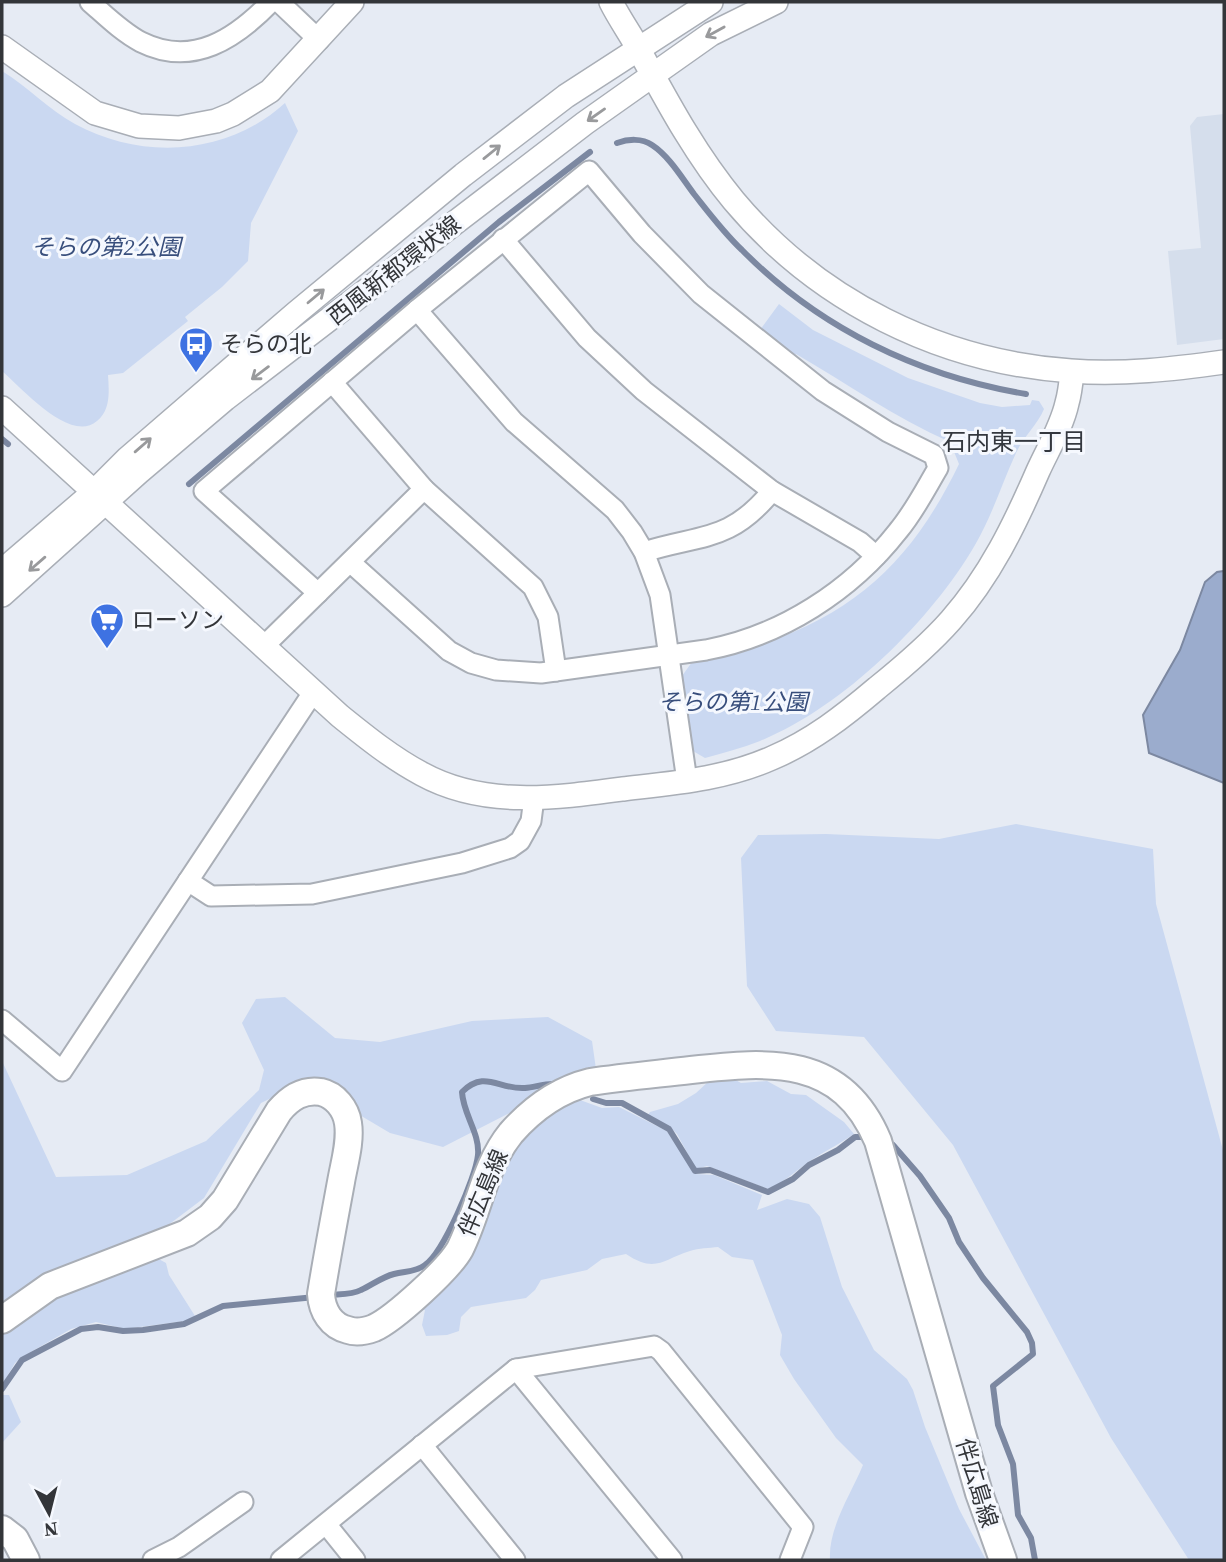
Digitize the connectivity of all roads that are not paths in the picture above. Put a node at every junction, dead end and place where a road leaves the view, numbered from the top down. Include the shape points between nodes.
1 (90, 2) edge
2 (271, 2) edge
3 (279, 2) edge
4 (352, 2) edge
5 (611, 2) edge
6 (711, 2) edge
7 (776, 2) edge
8 (319, 40) junction
9 (2, 47) edge
10 (638, 48) junction
11 (652, 75) junction
12 (503, 239) junction
13 (416, 310) junction
14 (1224, 362) edge
15 (1072, 372) junction
16 (332, 382) junction
17 (2, 408) edge
18 (424, 489) junction
19 (772, 491) junction
20 (100, 497) junction
21 (644, 552) junction
22 (876, 556) junction
23 (349, 562) junction
24 (2, 571) edge
25 (318, 593) junction
26 (2, 595) edge
27 (264, 646) junction
28 (670, 656) junction
29 (556, 671) junction
30 (314, 691) junction
31 (687, 782) junction
32 (534, 798) junction
33 (188, 881) junction
34 (2, 1020) edge
35 (2, 1320) edge
36 (516, 1368) junction
37 (422, 1446) junction
38 (243, 1502) dead end
39 (326, 1524) junction
40 (2, 1529) edge
41 (26, 1560) edge
42 (153, 1560) edge
43 (281, 1560) edge
44 (355, 1560) edge
45 (515, 1560) edge
46 (672, 1560) edge
47 (790, 1560) edge
48 (1003, 1560) edge

1 - 2 street via 142,42 183,51 230,38
3 - 8 street
4 - 8 street
5 - 10 street
6 - 10 street, 西風新都環状線
7 -> 11 street, 西風新都環状線 via 710,34
8 - 9 street via 252,104 216,121 179,128 117,121 95,113
10 - 11 street
20 -> 10 street, 西風新都環状線 via 128,458 399,227 519,130
11 - 15 street via 688,139 734,201 768,238 824,284 878,318 940,345 1019,365
11 -> 20 street, 西風新都環状線
12 - 13 street
12 - 19 street via 615,366
12 - 22 street via 589,171 701,294 832,397 934,455 937,468 917,505
13 - 16 street
13 - 21 street via 514,422 615,510
14 - 15 street
15 - 31 street via 1067,405 1017,520 987,573 950,621 914,657 816,736 741,770
16 - 18 street
16 - 25 street via 204,491
17 - 20 street
18 - 23 street
18 - 29 street via 533,587 548,617
19 - 21 street via 750,516 721,532
19 - 22 street
20 - 24 street, 西風新都環状線
20 -> 26 street, 西風新都環状線
20 - 27 street
21 - 28 street via 660,595
22 - 28 street via 816,607 771,630 726,647
23 - 25 street
23 - 29 street via 460,657 511,673
25 - 27 street
27 - 30 street
28 - 29 street
28 - 31 street
30 - 32 street via 383,750 424,776 483,795
30 - 33 street
31 - 32 street
32 - 33 street via 531,821 520,841 462,863 312,894 211,895
33 - 34 street via 62,1071
35 - 48 main road, 伴広島線 via 50,1286 187,1233 210,1217 279,1111 301,1093 320,1092 334,1099 348,1124 322,1297 330,1319 355,1332 389,1318 441,1272 459,1250 500,1147 526,1117 564,1090 590,1082 744,1064 773,1064 808,1072 836,1086 858,1105 878,1141 979,1493
36 - 37 street
36 - 46 street
36 - 47 street via 654,1346 803,1527
37 - 39 street
37 - 45 street
38 - 42 street
39 - 43 street
39 - 44 street
40 - 41 main road via 15,1539

